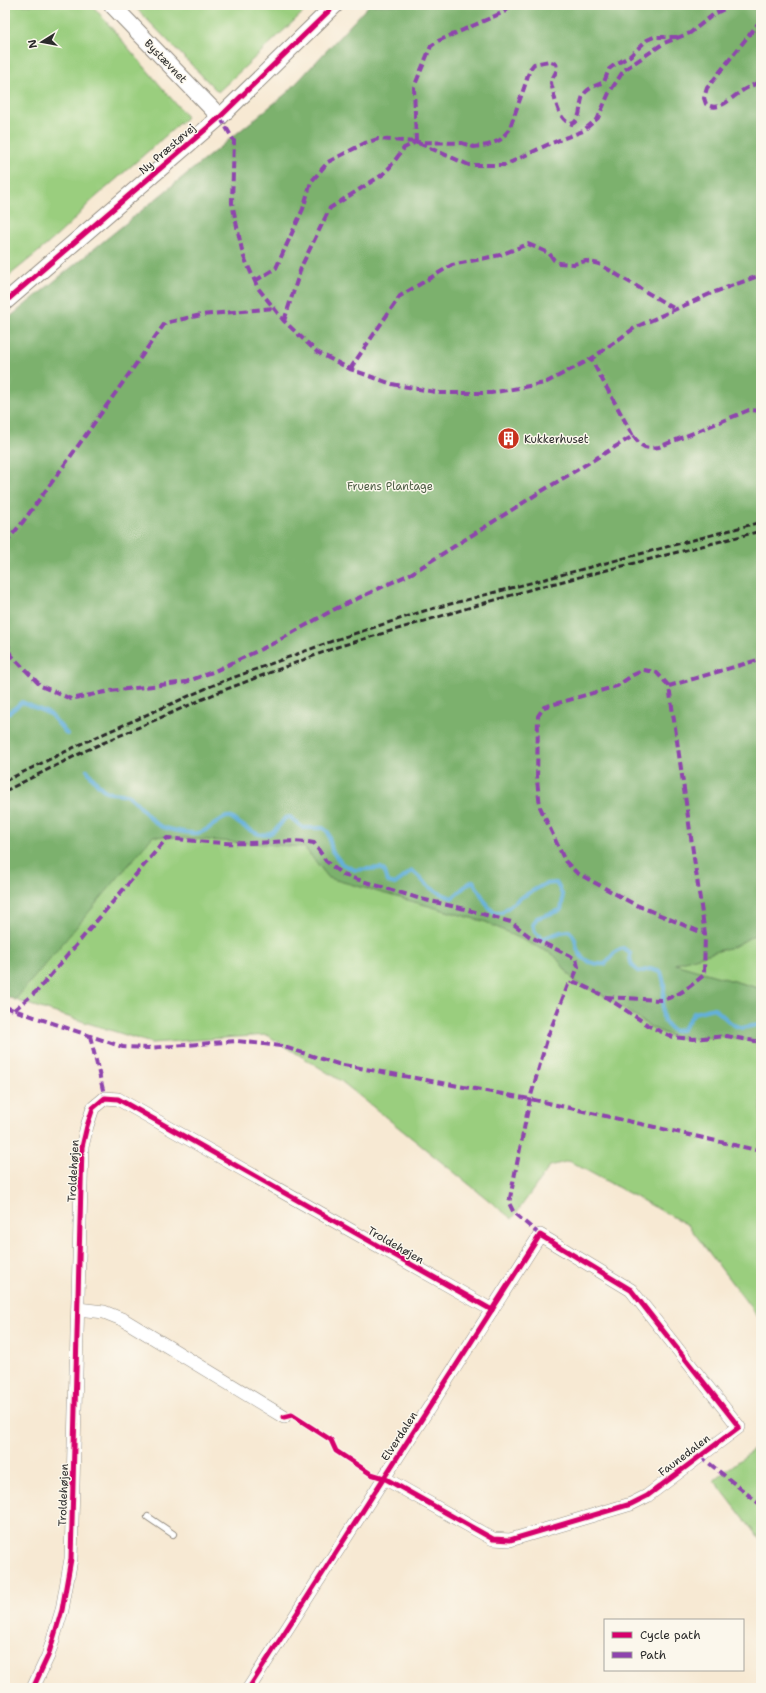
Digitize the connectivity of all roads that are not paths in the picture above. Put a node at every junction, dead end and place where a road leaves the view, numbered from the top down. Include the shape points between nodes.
1 (112, 5) edge
2 (335, 5) edge
3 (220, 117) junction
4 (5, 302) edge
5 (540, 1235) joint
6 (78, 1309) junction
7 (492, 1310) junction
8 (284, 1417) dead end
9 (384, 1478) junction
10 (148, 1517) dead end
11 (173, 1534) dead end
12 (33, 1688) edge
13 (248, 1688) edge

1 - 3 street, Bystævnet
2 - 3 street, Ny Præstøvej
3 - 4 street, Ny Præstøvej
5 - 7 street, Elverdalen
5 - 9 street, Faunedalen via 631,1290 739,1427 639,1500 510,1540 493,1539
6 - 7 street, Troldehøjen via 82,1147 93,1108 106,1098 118,1099
6 - 8 street via 104,1312 124,1320
6 - 12 street, Troldehøjen via 71,1559 60,1617 48,1656
7 - 9 street, Elverdalen
9 - 13 street, Elverdalen
10 - 11 lane

